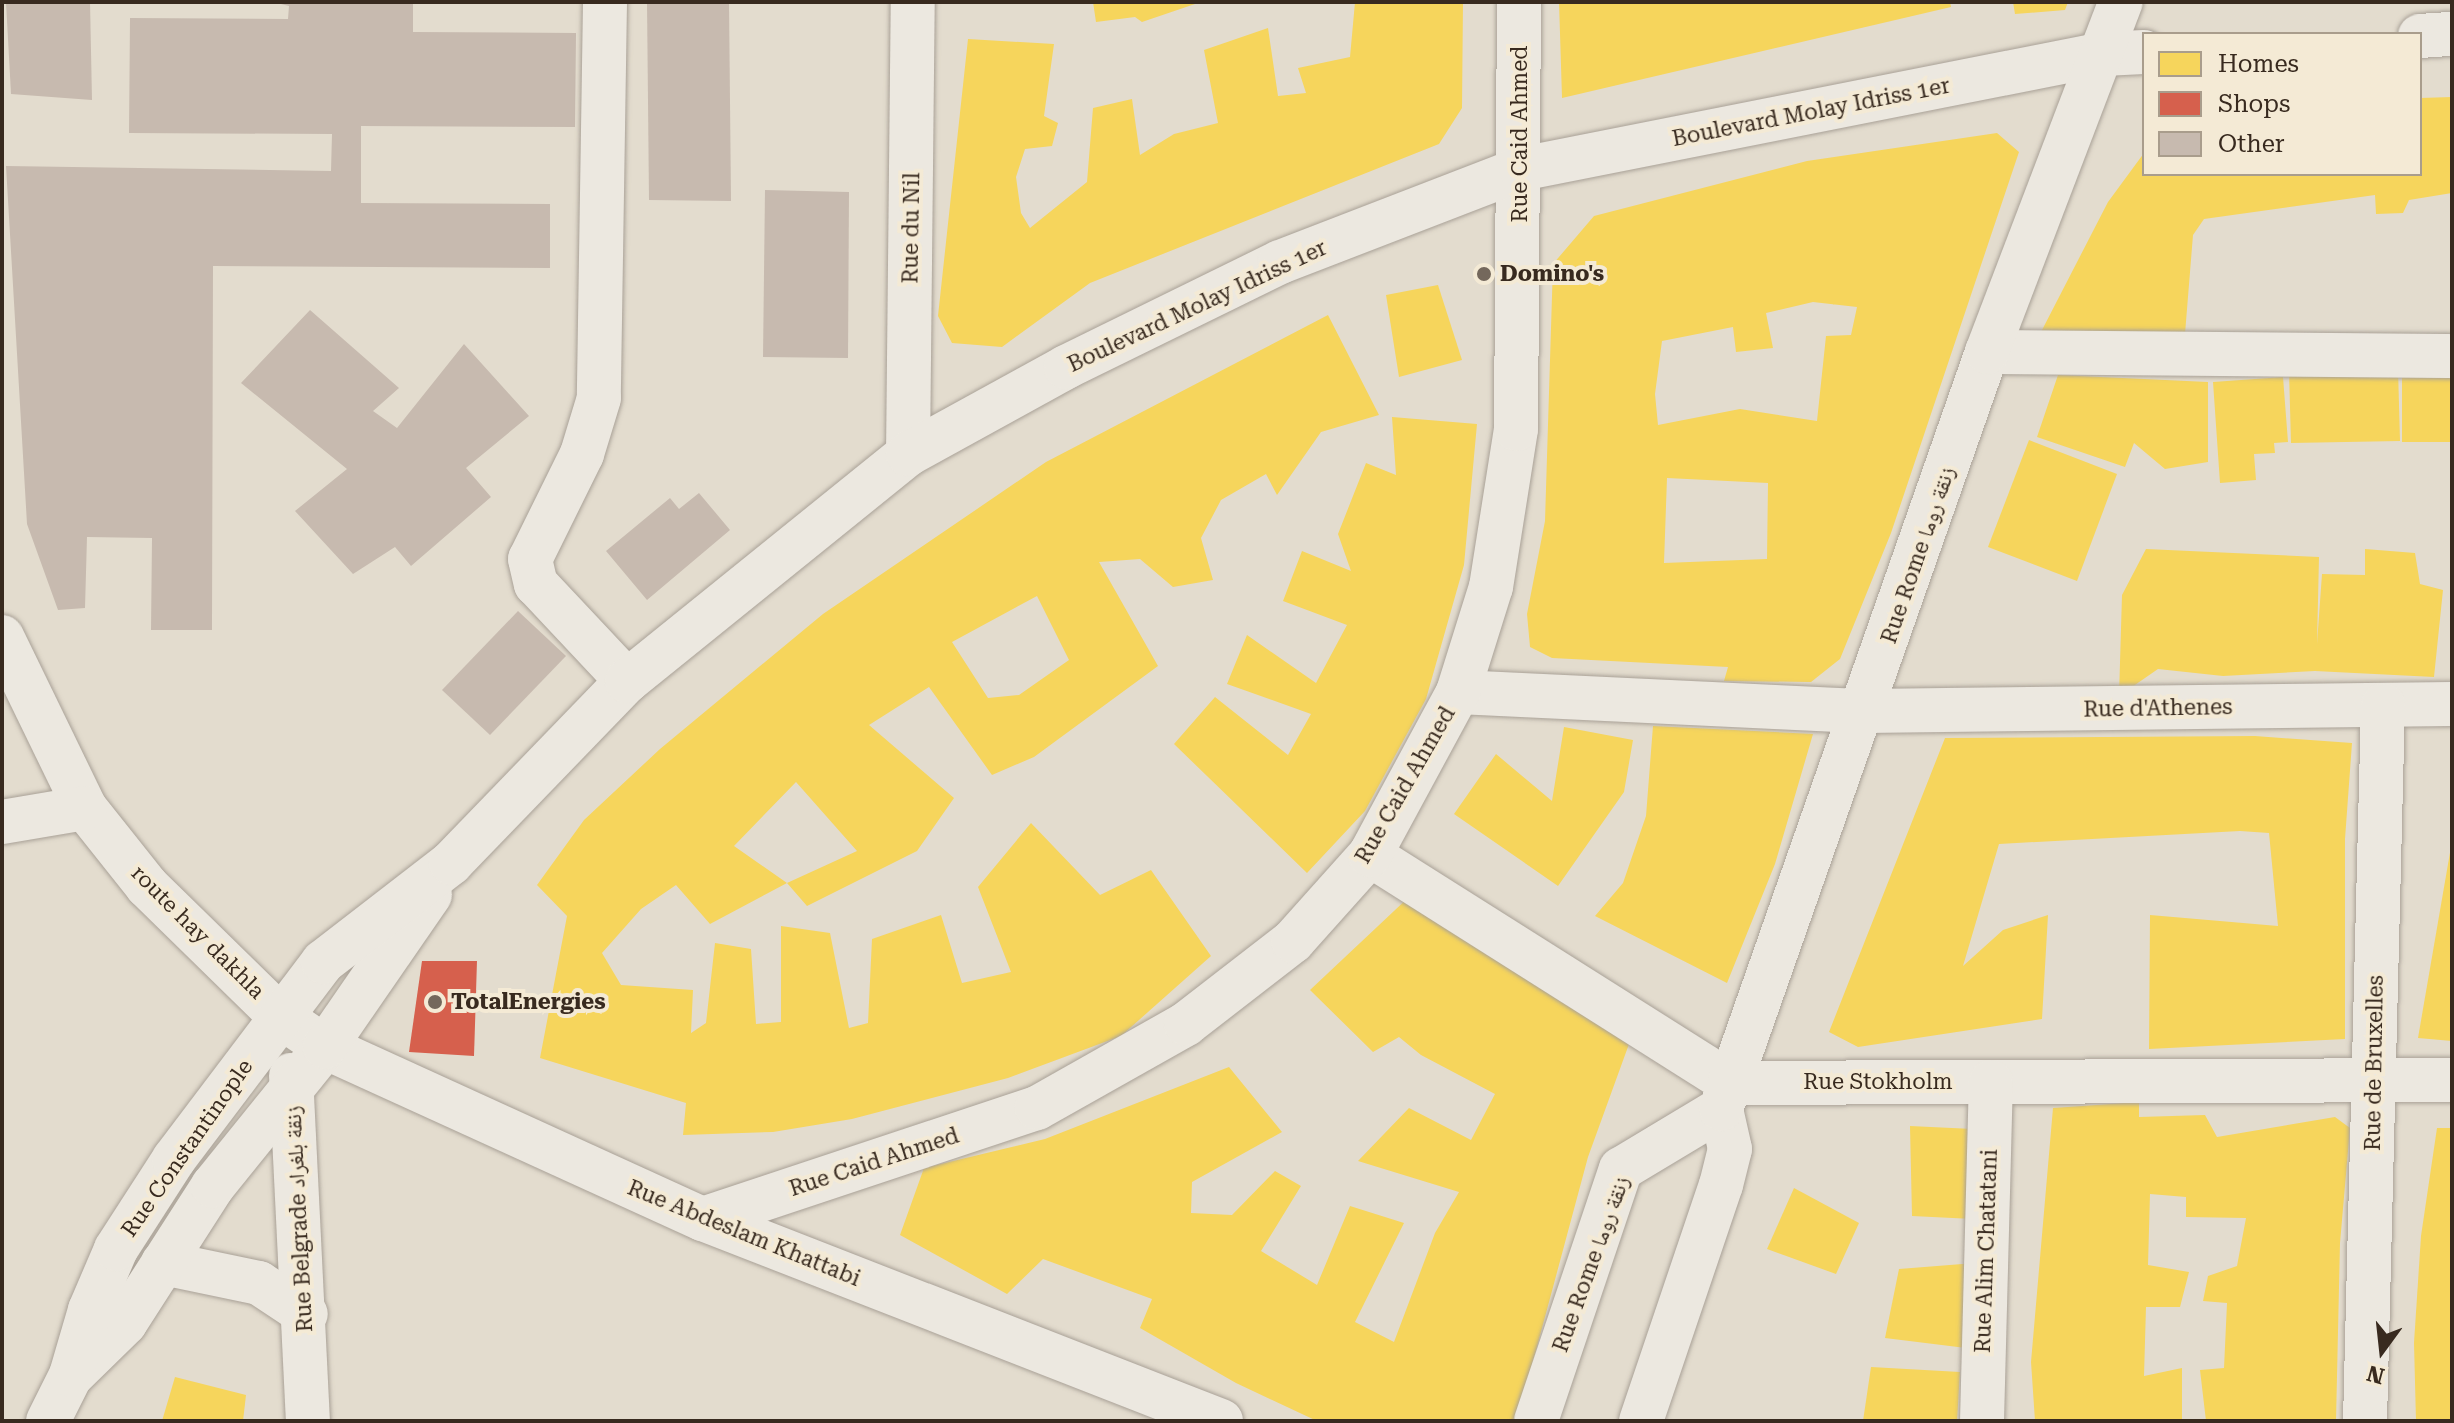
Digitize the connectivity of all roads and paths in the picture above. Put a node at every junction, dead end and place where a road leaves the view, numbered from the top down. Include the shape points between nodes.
1 (605, 2) edge
2 (913, 2) edge
3 (1519, 2) edge
4 (2121, 2) edge
5 (2452, 34) edge
6 (2422, 36) edge
7 (2123, 53) edge
8 (1521, 169) junction
9 (1987, 352) junction
10 (2452, 356) edge
11 (908, 454) junction
12 (2, 637) edge
13 (627, 681) junction
14 (1458, 692) junction
15 (2452, 704) edge
16 (2383, 705) junction
17 (1865, 711) junction
18 (85, 808) junction
19 (3, 823) edge
20 (1370, 855) junction
21 (451, 863) junction
22 (281, 1017) junction
23 (325, 1047) junction
24 (2373, 1079) junction
25 (2452, 1080) edge
26 (1991, 1082) junction
27 (292, 1085) junction
28 (1726, 1096) junction
29 (703, 1219) junction
30 (163, 1263) junction
31 (306, 1314) junction
32 (71, 1375) junction
33 (48, 1421) edge
34 (308, 1421) edge
35 (1221, 1421) edge
36 (1536, 1421) edge
37 (1641, 1421) edge
38 (1982, 1421) edge
39 (2365, 1421) edge

1 - 13 street via 599,398 582,454 530,559 536,584
2 - 11 street, Rue du Nil
3 - 8 street, Rue Caid Ahmed
4 - 7 street, Rue Rome زنقة روما
5 - 6 street
7 - 8 street, Boulevard Molay Idriss 1er
7 - 9 street, Rue Rome زنقة روما
8 - 11 street, Boulevard Molay Idriss 1er via 1280,262 1066,367
8 - 14 street, Rue Caid Ahmed via 1516,429 1491,587
9 - 10 street
9 - 17 street, Rue Rome زنقة روما
11 - 13 street, Boulevard Molay Idriss 1er
12 - 18 street, route hay dakhla
13 - 21 street, Boulevard Molay Idriss 1er
14 - 17 street, Rue d'Athenes
14 - 20 street, Rue Caid Ahmed
15 - 16 street, Rue d'Athenes
16 - 17 street, Rue d'Athenes
16 - 24 street, Rue de Bruxelles
17 - 28 street, Rue Rome زنقة روما
18 - 19 street
18 - 22 street, route hay dakhla via 147,886
20 - 28 street
20 - 29 street, Rue Caid Ahmed via 1293,941 1186,1024 1037,1108
21 - 22 street, Boulevard Molay Idriss 1er via 323,962
21 - 23 street, Boulevard Molay Idriss 1er
22 - 23 street, Rue Abdeslam Khattabi
22 - 27 street, Rue Belgrade زنقة بلغراد
22 - 32 street, Rue Constantinople via 174,1159 116,1249
23 - 27 street, Rue Constantinople
23 - 29 street, Rue Abdeslam Khattabi
24 - 25 street, Rue Stokholm
24 - 26 street, Rue Stokholm
24 - 39 street, Rue de Bruxelles
26 - 28 street, Rue Stokholm
26 - 38 street, Rue Alim Chatatani
27 - 30 street, Rue Constantinople via 213,1186
27 - 31 street, Rue Belgrade زنقة بلغراد
28 - 36 street, Rue Rome زنقة روما via 1621,1169
28 - 37 street via 1730,1149 1721,1185
29 - 35 street, Rue Abdeslam Khattabi
30 - 31 street via 259,1283
30 - 32 street, Rue Constantinople via 125,1323
31 - 34 street, Rue Belgrade زنقة بلغراد
32 - 33 street, Rue Constantinople

